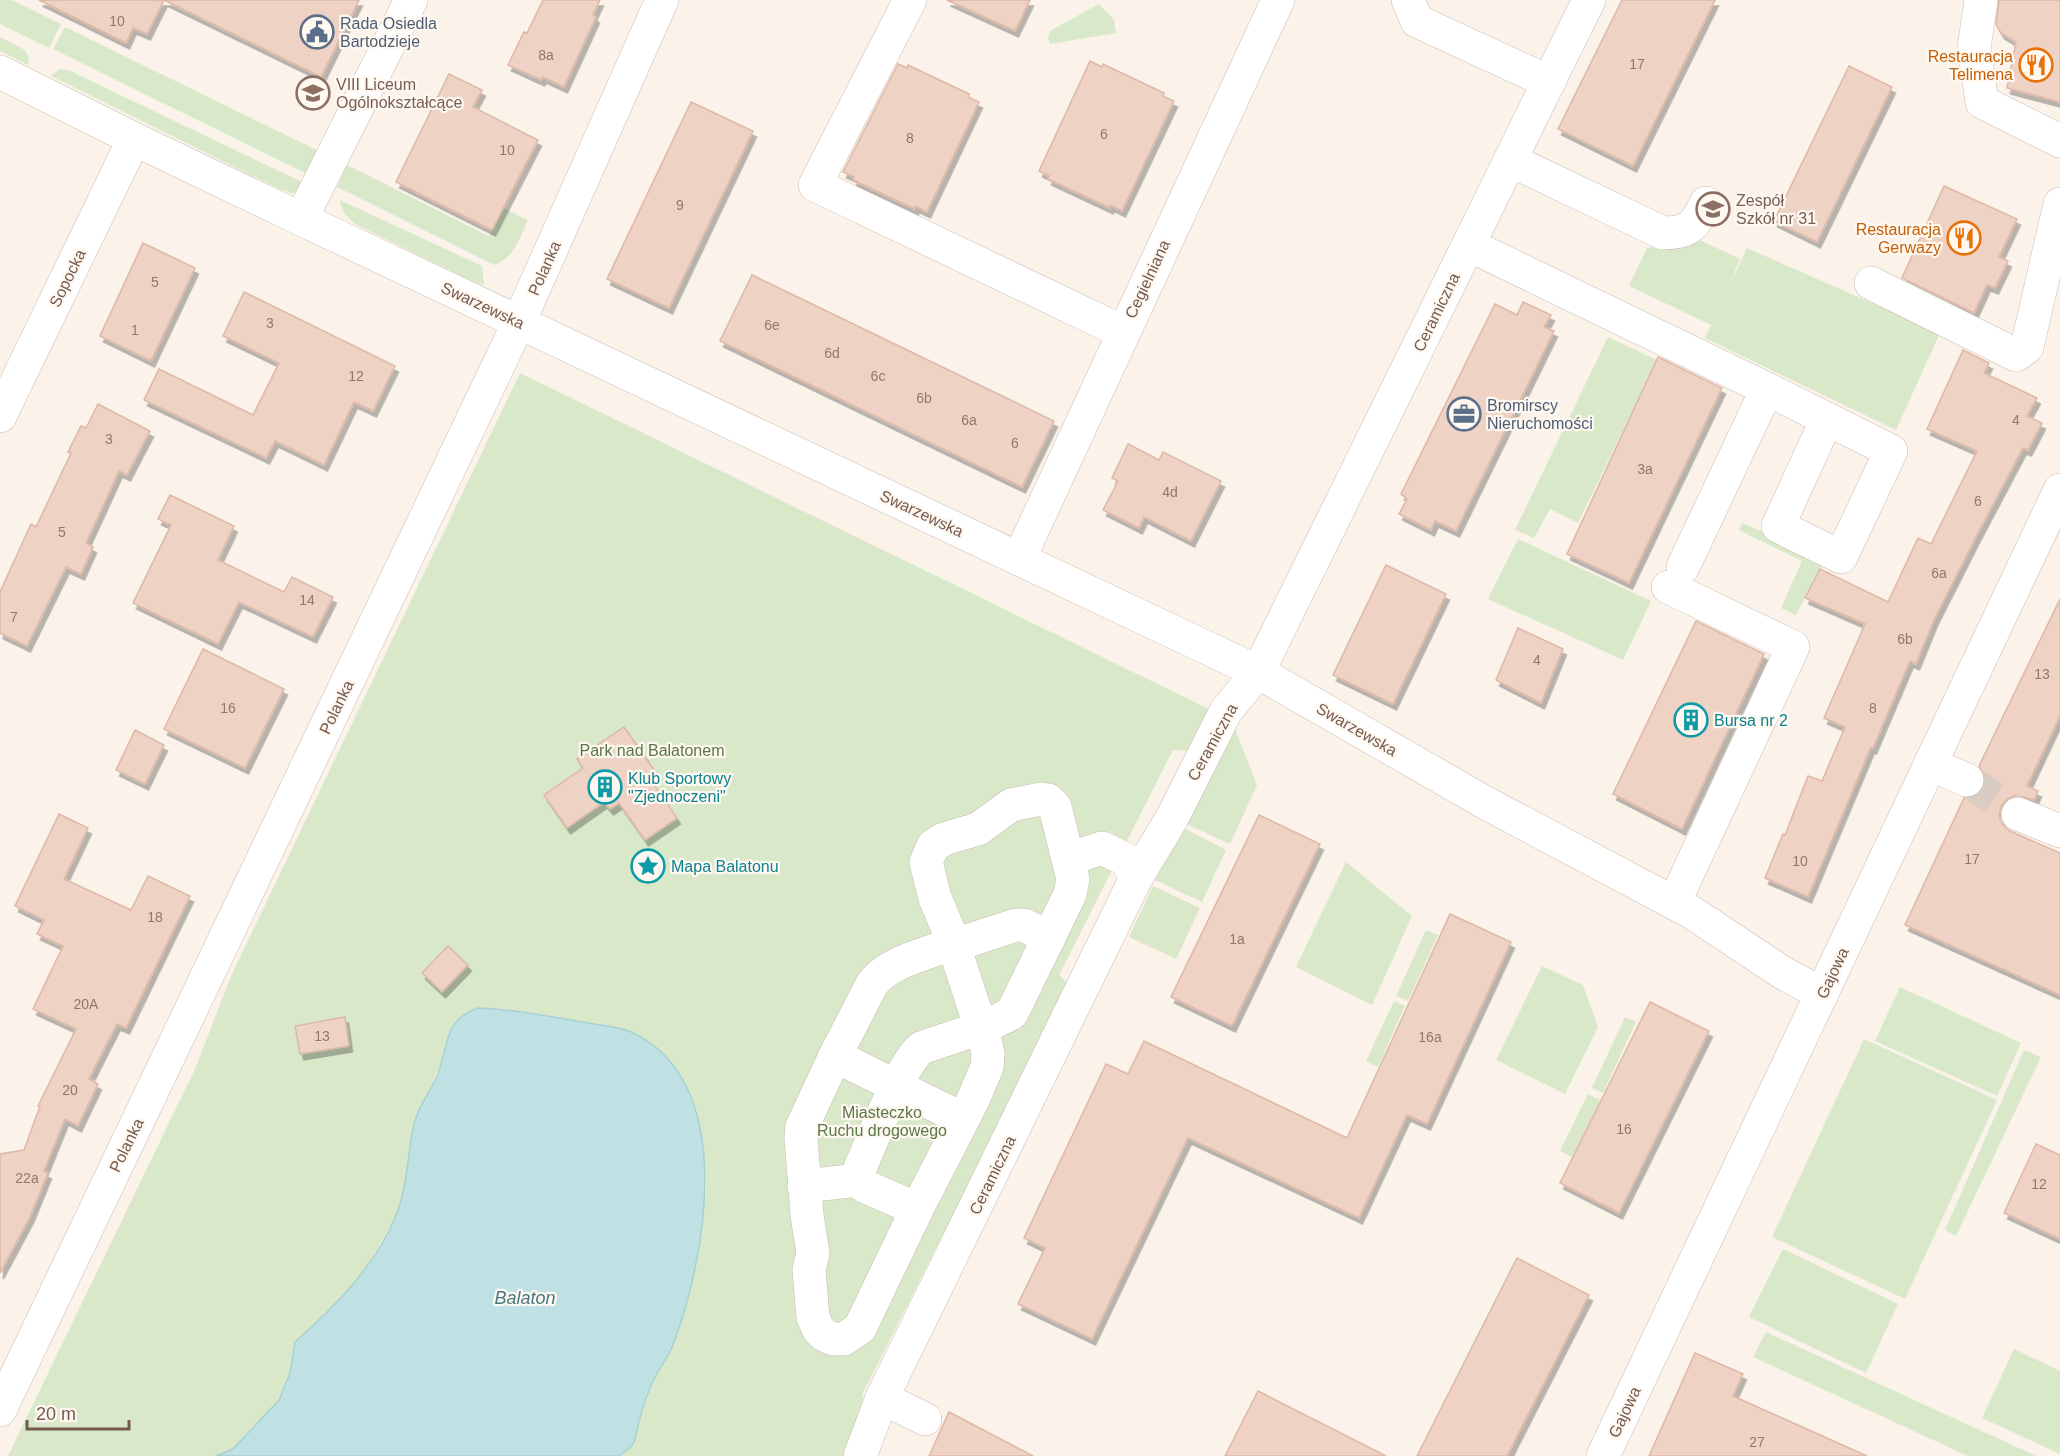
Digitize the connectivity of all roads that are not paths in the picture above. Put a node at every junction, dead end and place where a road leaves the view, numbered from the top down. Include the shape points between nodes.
1 (411, 0) edge
2 (662, 0) edge
3 (910, 0) edge
4 (1278, 0) edge
5 (1408, 0) edge
6 (1589, 0) edge
7 (1981, 0) edge
8 (0, 72) edge
9 (1549, 82) junction
10 (134, 140) junction
11 (2060, 141) edge
12 (1510, 160) junction
13 (1706, 203) dead end
14 (2060, 204) edge
15 (301, 219) junction
16 (1469, 245) junction
17 (1870, 283) dead end
18 (519, 322) junction
19 (1123, 332) junction
20 (1767, 390) junction
21 (0, 416) edge
22 (1827, 419) dead end
23 (2060, 490) edge
24 (1019, 559) junction
25 (1258, 672) junction
26 (1930, 764) junction
27 (1967, 780) tunnel mouth
28 (2018, 814) tunnel mouth
29 (2060, 831) edge
30 (1068, 859) junction
31 (1136, 878) junction
32 (1674, 903) junction
33 (1049, 938) junction
34 (952, 944) junction
35 (1822, 994) junction
36 (980, 1027) junction
37 (835, 1056) junction
38 (897, 1086) junction
39 (963, 1119) junction
40 (859, 1180) junction
41 (804, 1186) junction
42 (917, 1209) junction
43 (882, 1398) junction
44 (0, 1410) edge
45 (925, 1419) dead end
46 (860, 1456) edge
47 (1603, 1456) edge

1 - 15 street
2 - 18 street, Polanka
3 - 19 street via 815,185
4 - 19 street, Cegielniana
5 - 9 street via 1417,21
6 - 9 street, Ceramiczna
7 - 11 street via 1974,48 1982,102
8 - 10 street, Swarzewska
9 - 12 street, Ceramiczna
10 - 15 street, Swarzewska
10 - 21 street, Sopocka
12 - 13 street via 1663,233 1682,233 1698,221
12 - 16 street, Ceramiczna
14 - 17 street via 2027,347 2016,355
15 - 18 street, Swarzewska
16 - 20 street
16 - 25 street, Ceramiczna
18 - 24 street, Swarzewska
18 - 44 street, Polanka
19 - 24 street, Cegielniana
20 - 22 street
20 - 32 street via 1675,577 1793,647
23 - 26 street, Gajowa
24 - 25 street, Swarzewska
25 - 31 street, Ceramiczna via 1226,711 1172,818
25 - 32 street, Swarzewska via 1484,802
26 - 27 street
26 - 35 street, Gajowa
28 - 29 street
30 - 31 street via 1101,848 1127,860
30 - 33 street via 1073,879 1070,894
30 - 34 street via 1055,807 1041,799 1011,805 978,829 933,846 926,862
31 - 43 street, Ceramiczna
32 - 35 street, Swarzewska
33 - 34 street via 1016,925
33 - 36 street via 1012,1013
34 - 36 street
34 - 37 street via 880,974
35 - 47 street, Gajowa
36 - 38 street via 921,1048
36 - 39 street via 988,1054 987,1067
37 - 38 street
37 - 41 street via 802,1127
38 - 39 street
38 - 40 street via 860,1168
39 - 42 street
40 - 41 street
40 - 42 street via 864,1186
41 - 42 street via 813,1253 809,1270 813,1317 818,1329 833,1339 844,1339 860,1328
43 - 45 street
43 - 46 street, Ceramiczna

